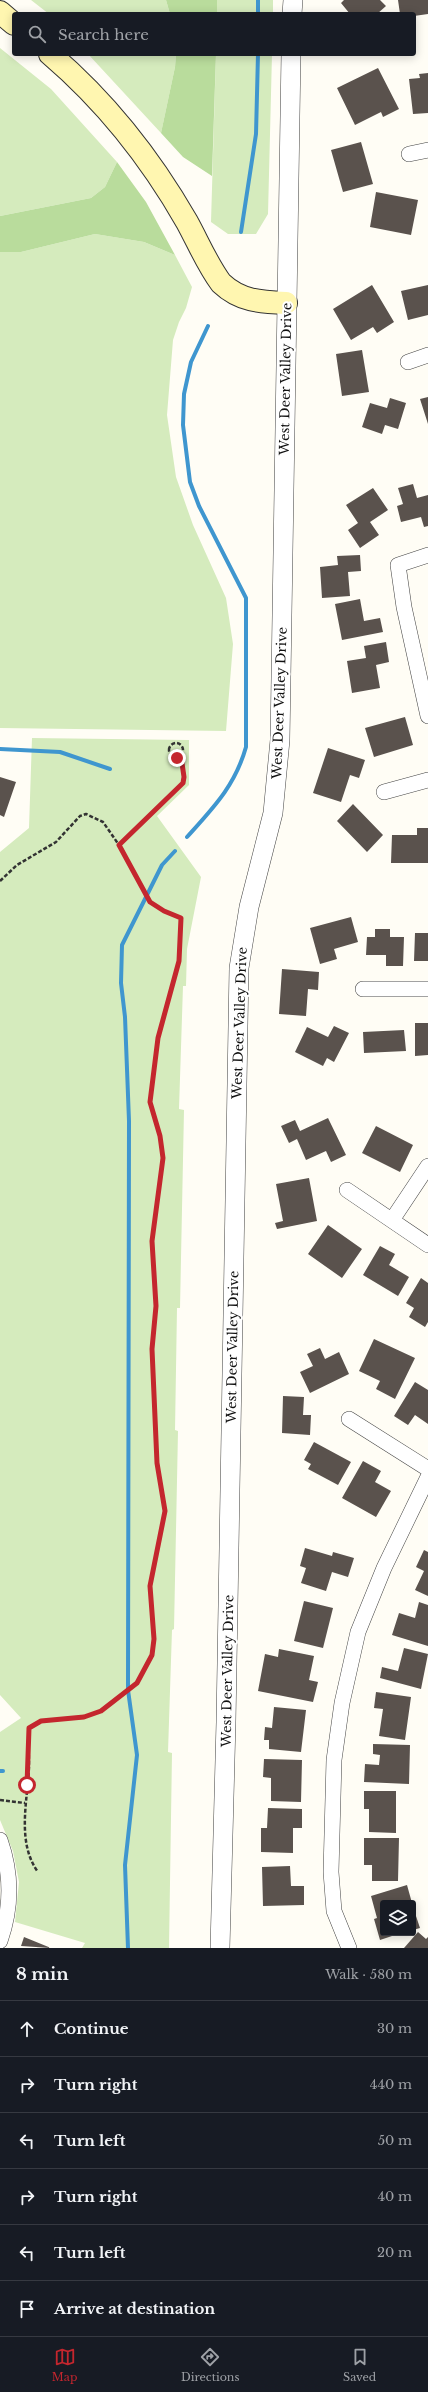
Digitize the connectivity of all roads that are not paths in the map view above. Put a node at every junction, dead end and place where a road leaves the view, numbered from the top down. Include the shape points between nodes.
1 (293, 0) edge
2 (0, 12) edge
3 (292, 12) edge
4 (12, 22) edge
5 (52, 56) edge
6 (291, 56) edge
7 (428, 150) edge
8 (409, 154) dead end
9 (286, 303) junction
10 (428, 355) edge
11 (408, 362) dead end
12 (428, 555) edge
13 (428, 716) edge
14 (428, 780) edge
15 (384, 792) dead end
16 (363, 989) dead end
17 (428, 990) edge
18 (428, 1166) edge
19 (347, 1190) dead end
20 (392, 1220) junction
21 (428, 1246) edge
22 (349, 1419) dead end
23 (428, 1469) edge
24 (428, 1477) edge
25 (0, 1840) edge
26 (0, 1941) edge
27 (220, 1948) edge
28 (348, 1948) edge

1 - 3 street
2 - 4 main road
5 - 9 main road via 114,117 138,148 186,221 220,283 246,300
6 - 9 street, West Deer Valley Drive
7 - 8 street
9 - 27 street, West Deer Valley Drive via 278,781 268,836 242,937 239,968
10 - 11 street
12 - 13 street via 398,565 404,606
14 - 15 street
16 - 17 street
18 - 20 street
19 - 20 street
20 - 21 street
22 - 23 street
24 - 28 street via 384,1568 358,1632 342,1703 334,1760 331,1872 334,1911
25 - 26 street via 10,1887 7,1917

